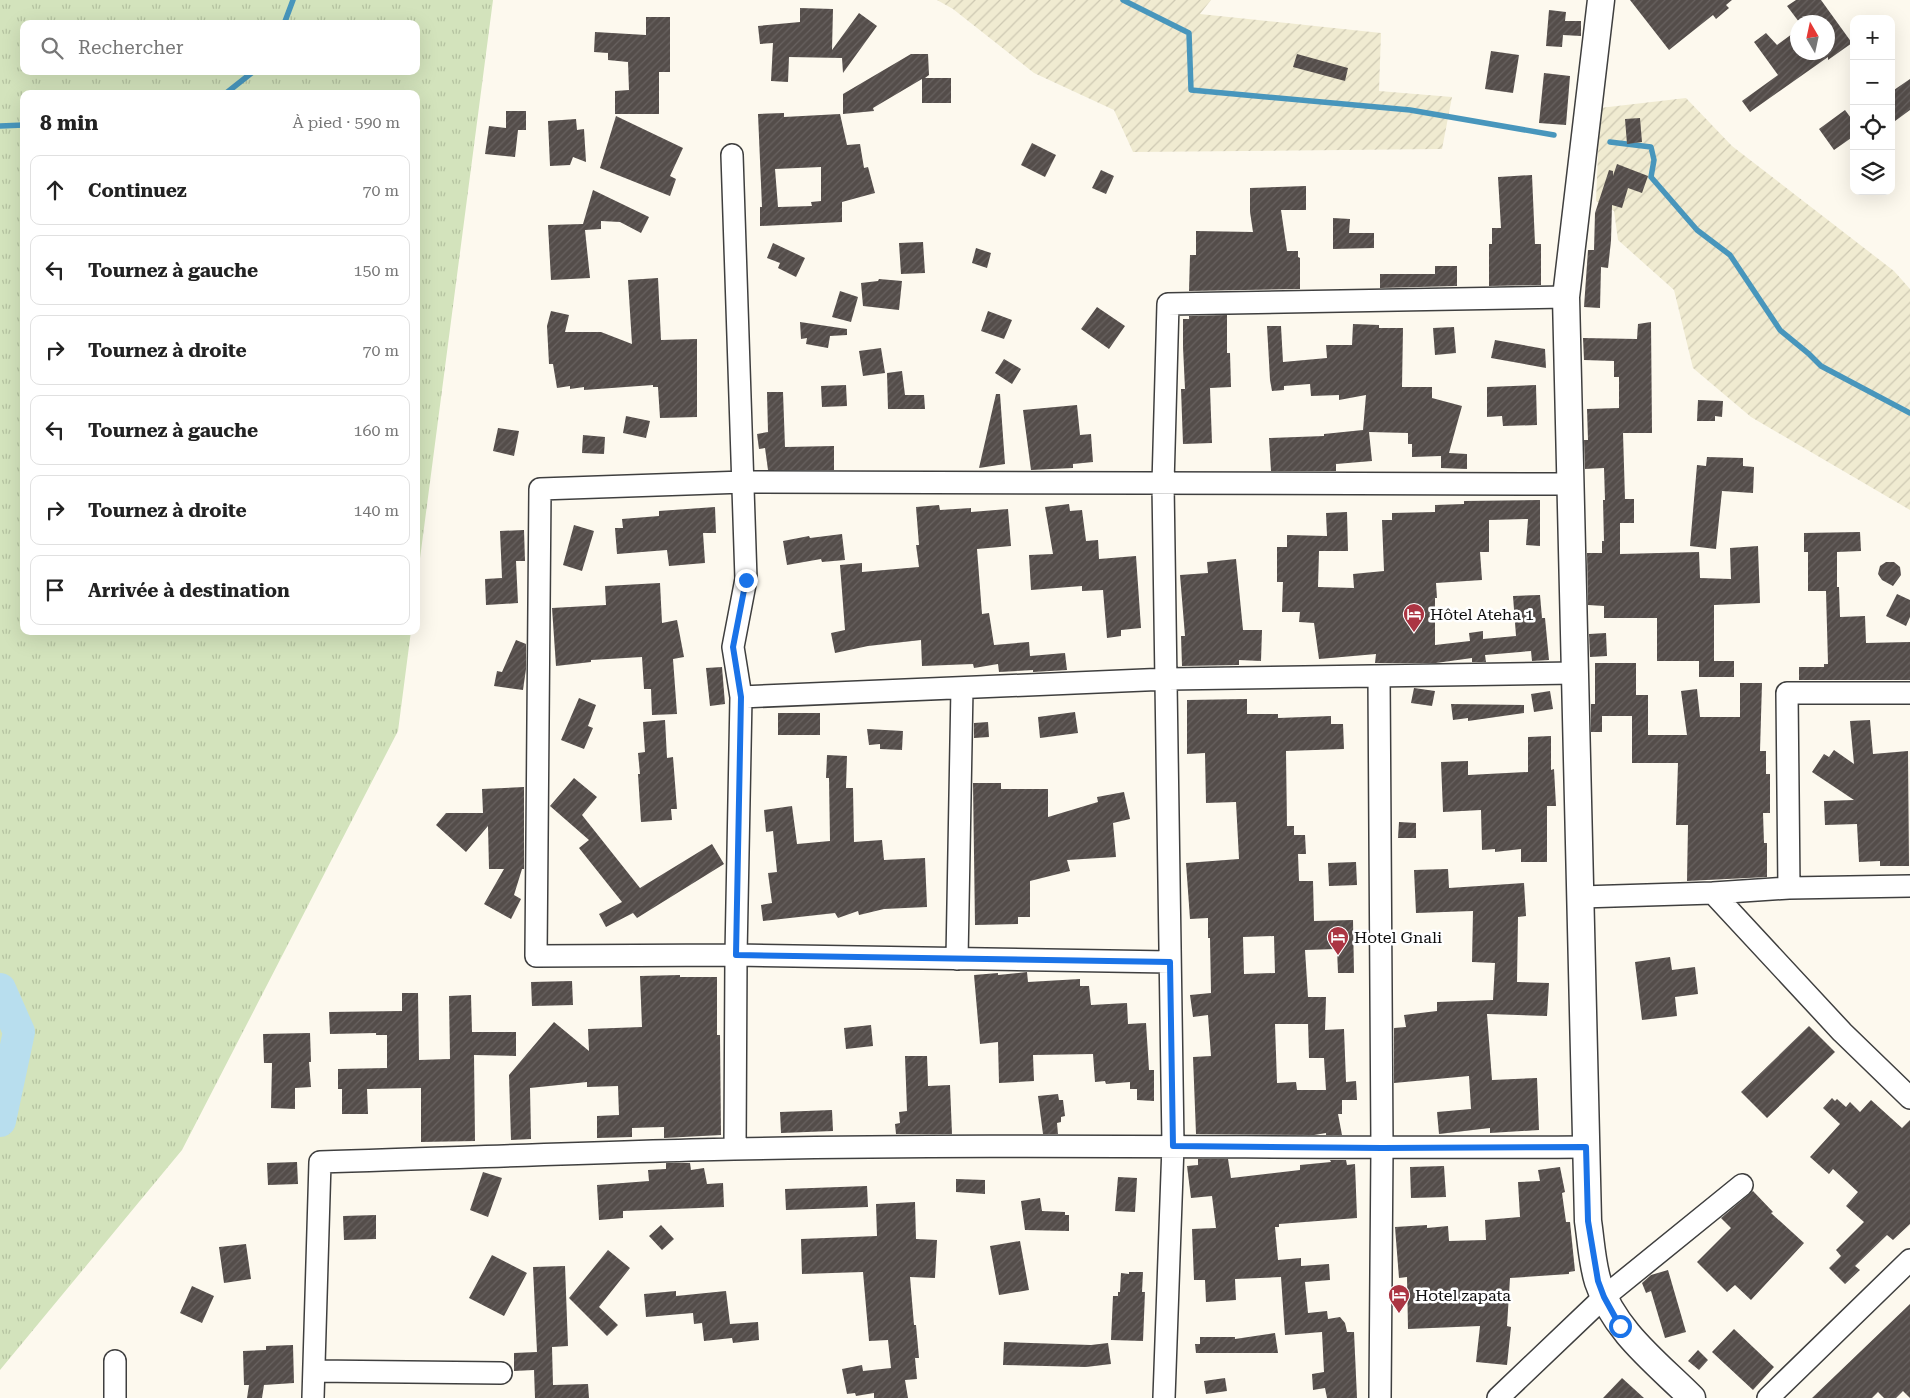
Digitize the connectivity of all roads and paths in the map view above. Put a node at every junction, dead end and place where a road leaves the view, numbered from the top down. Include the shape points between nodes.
1 (1601, 0) edge
2 (732, 155) dead end
3 (1566, 297) junction
4 (744, 482) junction
5 (1164, 484) junction
6 (1570, 484) junction
7 (1575, 673) junction
8 (1379, 676) junction
9 (1168, 679) junction
10 (962, 688) junction
11 (1910, 693) edge
12 (741, 697) junction
13 (1910, 886) edge
14 (1789, 888) junction
15 (1713, 893) junction
16 (1581, 898) junction
17 (736, 955) junction
18 (957, 959) junction
19 (1170, 962) junction
20 (1910, 1098) edge
21 (1173, 1146) junction
22 (1586, 1147) junction
23 (1382, 1148) junction
24 (735, 1149) junction
25 (1742, 1185) dead end
26 (1910, 1260) edge
27 (1604, 1297) junction
28 (115, 1361) dead end
29 (314, 1371) junction
30 (501, 1373) dead end
31 (116, 1398) edge
32 (313, 1398) edge
33 (1164, 1398) edge
34 (1380, 1398) edge
35 (1498, 1398) edge
36 (1692, 1398) edge
37 (1768, 1398) edge

1 - 3 street
2 - 4 street
3 - 5 street via 1168,304
3 - 6 street
4 - 5 street
4 - 12 street via 746,580 733,647
4 - 17 street via 540,489 536,956
5 - 6 street
5 - 9 street
6 - 7 street
7 - 8 street
7 - 16 street
8 - 9 street
8 - 23 street
9 - 10 street
9 - 19 street
10 - 12 street
10 - 18 street
11 - 14 street via 1787,693
12 - 17 street
13 - 14 street
14 - 15 street
15 - 16 street
15 - 20 street via 1842,1032
16 - 22 street
17 - 18 street
17 - 24 street
18 - 19 street
19 - 21 street
21 - 23 street
21 - 24 street
21 - 33 street
22 - 23 street
22 - 27 street via 1588,1221 1598,1281
23 - 34 street
24 - 29 street via 320,1162
25 - 27 street
26 - 37 street
27 - 35 street
27 - 36 street via 1620,1326
28 - 31 street
29 - 30 street
29 - 32 street

